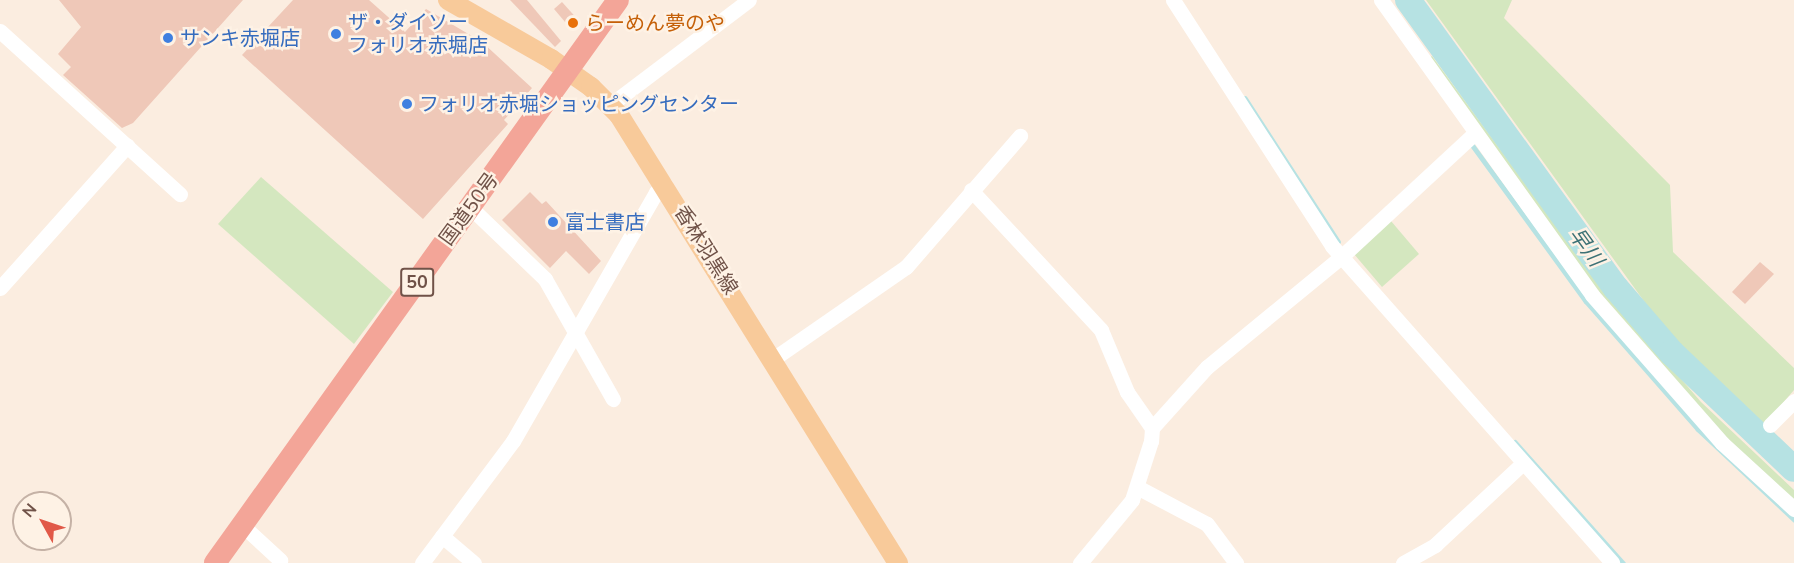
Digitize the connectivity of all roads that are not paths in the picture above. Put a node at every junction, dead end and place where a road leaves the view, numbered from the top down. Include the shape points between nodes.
1 (448, 0) edge
2 (618, 0) edge
3 (749, 0) edge
4 (1173, 0) edge
5 (1381, 0) edge
6 (0, 31) edge
7 (569, 71) junction
8 (610, 105) junction
9 (1474, 134) junction
10 (1020, 136) dead end
11 (127, 146) junction
12 (665, 184) junction
13 (971, 190) junction
14 (180, 194) dead end
15 (470, 207) junction
16 (1341, 257) junction
17 (0, 288) edge
18 (576, 330) junction
19 (773, 359) junction
20 (613, 399) dead end
21 (1794, 401) edge
22 (1770, 425) dead end
23 (1152, 428) junction
24 (1523, 463) junction
25 (1137, 487) junction
26 (1794, 508) edge
27 (242, 525) junction
28 (442, 536) junction
29 (280, 560) dead end
30 (215, 563) edge
31 (422, 563) edge
32 (474, 563) edge
33 (898, 563) edge
34 (1080, 563) edge
35 (1236, 563) edge
36 (1403, 563) edge
37 (1612, 563) edge

1 - 7 main road, 香林羽黒線
2 - 7 highway, 国道50号 / 50
3 - 8 street
4 - 16 street
5 - 9 street
6 - 11 street
7 - 8 main road, 香林羽黒線
7 - 15 highway, 国道50号 / 50
8 - 12 main road, 香林羽黒線
9 - 16 street
9 - 26 street via 1606,312 1722,443
10 - 13 street
11 - 14 street
11 - 17 street
12 - 18 street via 656,192
12 - 19 main road, 香林羽黒線
13 - 19 street via 906,267
13 - 23 street via 1101,330 1127,392
15 - 18 street via 534,265
15 - 27 highway, 国道50号 / 50
16 - 23 street via 1207,367
16 - 24 street
18 - 20 street
18 - 28 street via 513,441
19 - 33 main road, 香林羽黒線
21 - 22 street
23 - 25 street
24 - 36 street via 1435,545
24 - 37 street
25 - 34 street via 1122,515
25 - 35 street via 1207,524
27 - 29 street
27 - 30 highway, 国道50号 / 50
28 - 31 street
28 - 32 street

